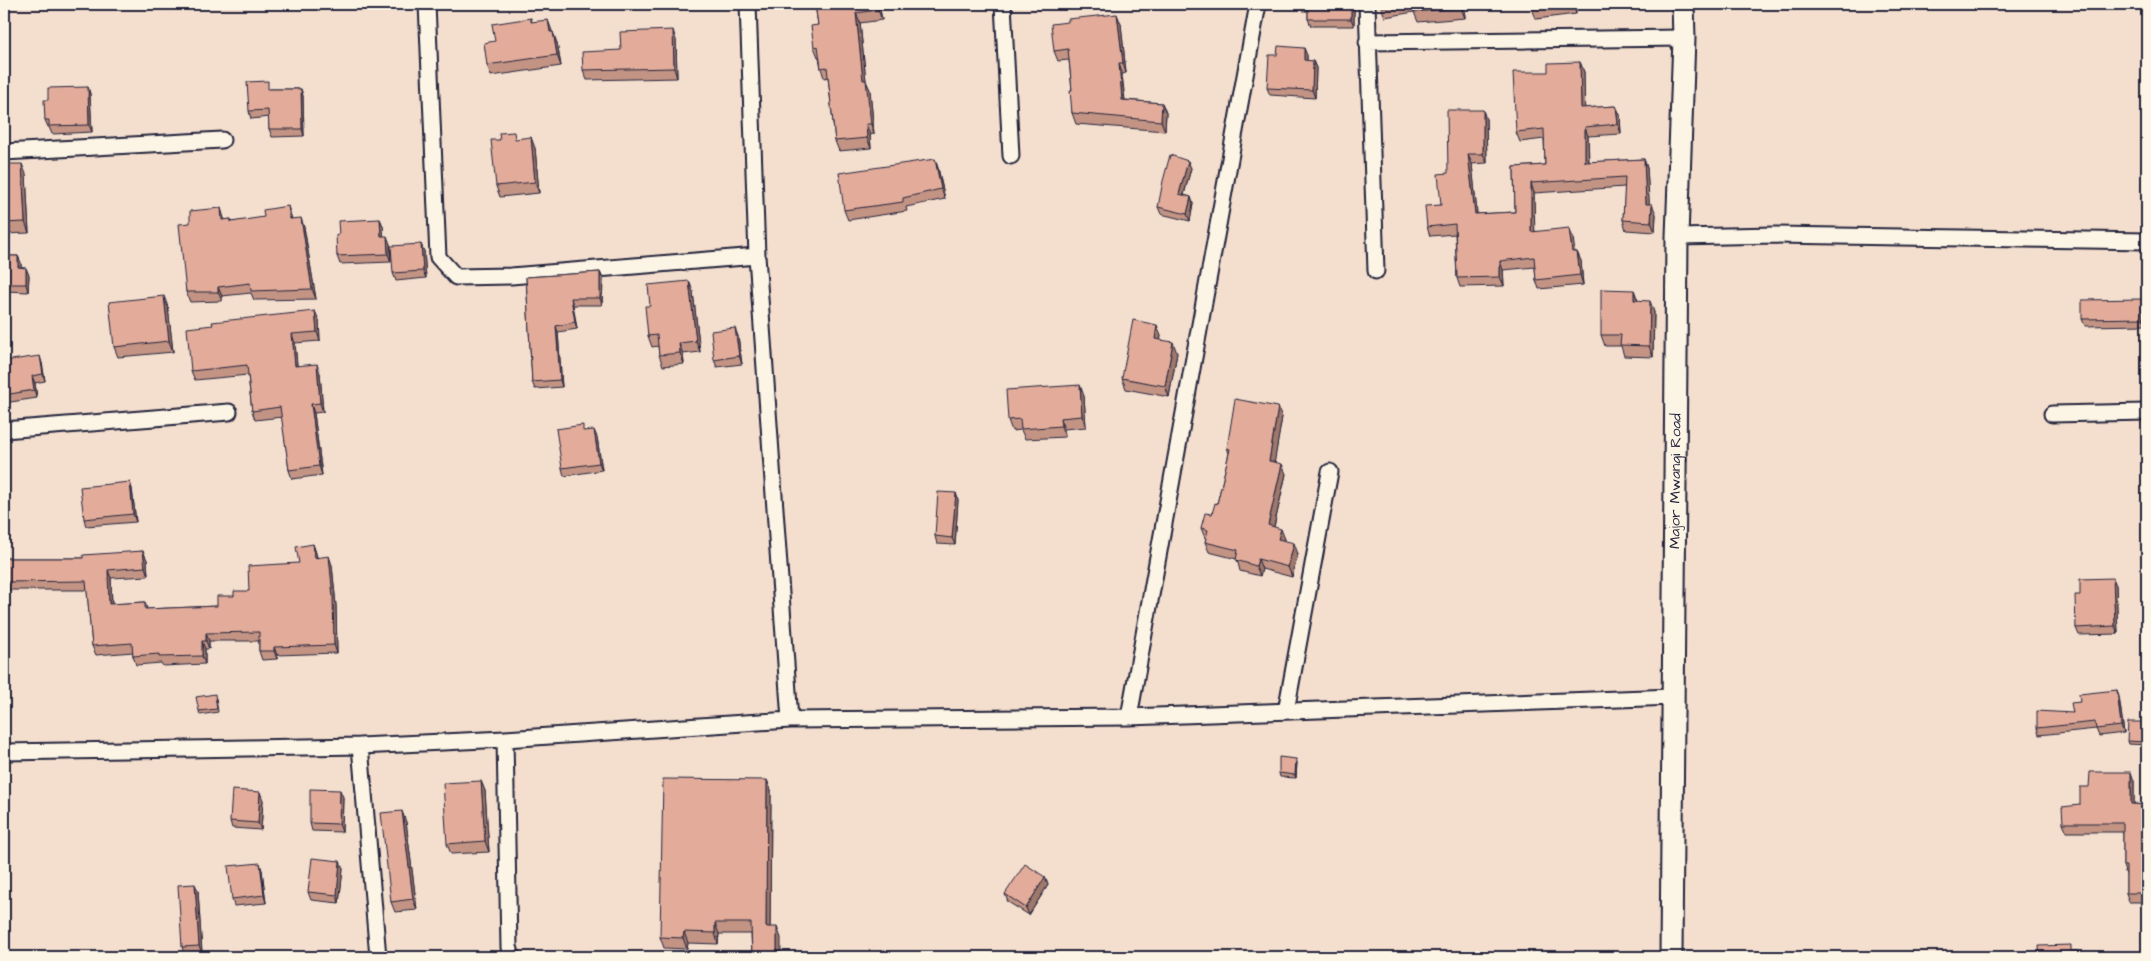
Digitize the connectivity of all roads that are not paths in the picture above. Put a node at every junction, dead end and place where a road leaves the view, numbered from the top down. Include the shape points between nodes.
1 (427, 4) edge
2 (748, 4) edge
3 (1003, 4) edge
4 (1258, 4) edge
5 (1367, 4) edge
6 (1683, 4) edge
7 (1684, 38) junction
8 (1367, 42) junction
9 (222, 140) dead end
10 (4, 152) edge
11 (1011, 156) dead end
12 (1676, 237) junction
13 (2147, 241) edge
14 (757, 256) junction
15 (1376, 271) dead end
16 (229, 412) dead end
17 (2147, 412) edge
18 (2052, 414) dead end
19 (4, 430) edge
20 (1330, 472) dead end
21 (1673, 697) junction
22 (1286, 711) junction
23 (1129, 717) junction
24 (790, 720) junction
25 (505, 739) junction
26 (360, 746) junction
27 (4, 752) edge
28 (378, 957) edge
29 (512, 957) edge
30 (1671, 957) edge

1 - 14 street via 438,257 456,277 511,276
2 - 14 street
3 - 11 street
4 - 23 street
5 - 8 street
6 - 7 street, Major Mwangi Road
7 - 8 street
7 - 12 street, Major Mwangi Road
8 - 15 street
9 - 10 street
12 - 13 street via 1776,235
12 - 21 street, Major Mwangi Road
14 - 24 street
16 - 19 street
17 - 18 street
20 - 22 street
21 - 22 street
21 - 30 street, Major Mwangi Road
22 - 23 street
23 - 24 street
24 - 25 street
25 - 26 street
25 - 29 street via 509,947
26 - 27 street
26 - 28 street

